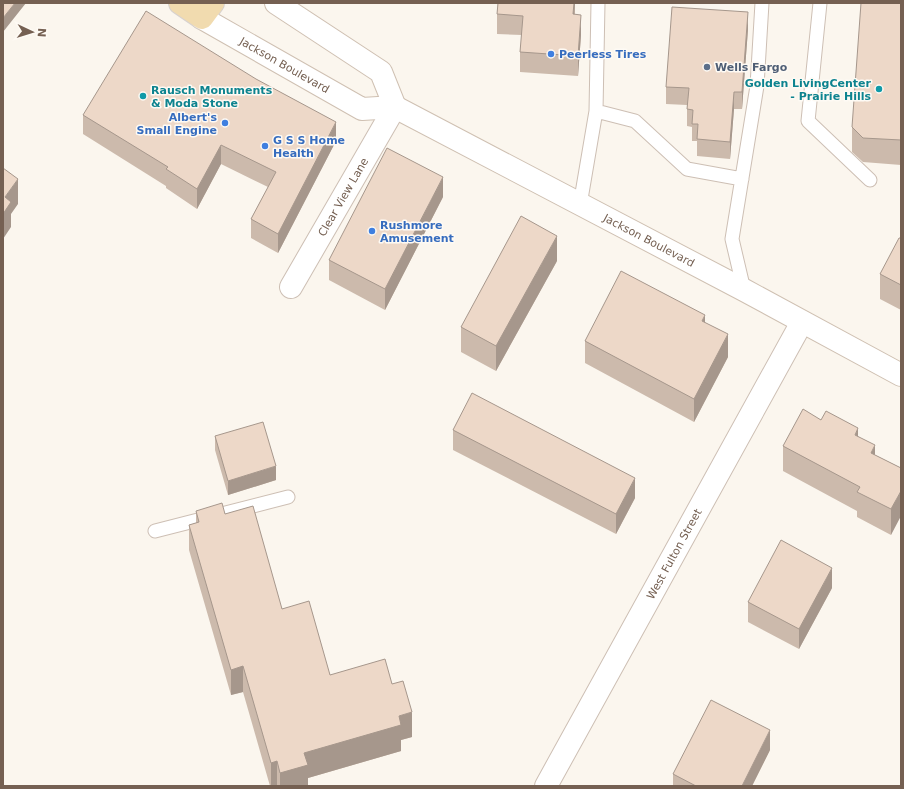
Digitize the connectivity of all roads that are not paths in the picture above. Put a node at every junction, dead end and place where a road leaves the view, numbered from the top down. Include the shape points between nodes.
1 (180, 3) edge
2 (276, 3) edge
3 (598, 3) edge
4 (762, 3) edge
5 (820, 3) edge
6 (208, 11) edge
7 (395, 107) junction
8 (596, 111) junction
9 (742, 179) junction
10 (870, 180) dead end
11 (580, 205) junction
12 (291, 287) dead end
13 (744, 290) junction
14 (802, 322) junction
15 (901, 375) edge
16 (288, 496) dead end
17 (155, 531) dead end
18 (546, 786) edge

1 - 6 main road, Jackson Boulevard
2 - 7 main road via 381,72
3 - 8 lane
4 - 9 lane via 757,86
5 - 10 lane via 808,121
6 - 7 main road, Jackson Boulevard via 362,109
7 - 11 main road, Jackson Boulevard
7 - 12 main road, Clear View Lane
8 - 9 lane via 635,121 687,168
8 - 11 lane
9 - 13 lane via 732,238
11 - 13 main road, Jackson Boulevard
13 - 14 main road, Jackson Boulevard
14 - 15 main road, Jackson Boulevard
14 - 18 main road, West Fulton Street
16 - 17 lane

